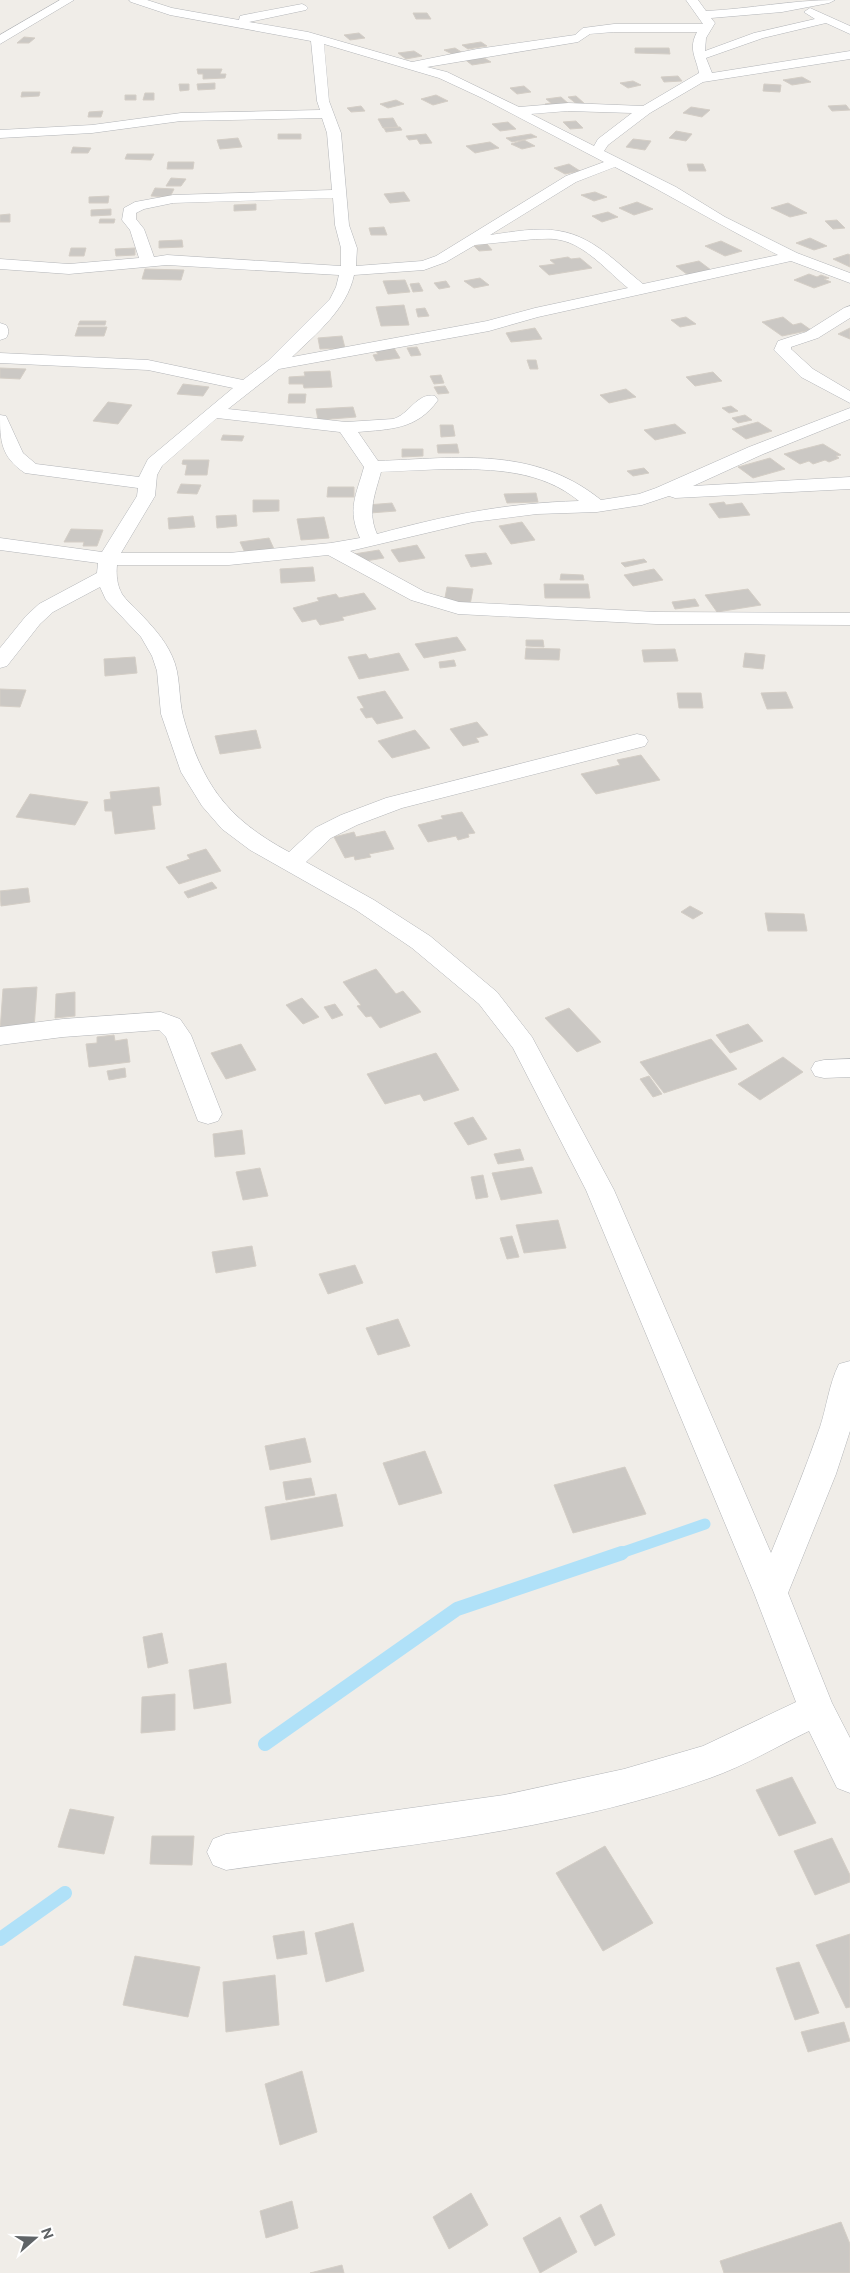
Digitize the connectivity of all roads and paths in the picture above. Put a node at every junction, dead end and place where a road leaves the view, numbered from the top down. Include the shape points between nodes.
1 (68, 0) edge
2 (135, 0) edge
3 (692, 0) edge
4 (773, 0) edge
5 (829, 0) edge
6 (798, 7) junction
7 (702, 16) junction
8 (825, 20) junction
9 (307, 21) edge
10 (233, 23) junction
11 (706, 28) junction
12 (850, 30) edge
13 (0, 40) edge
14 (550, 43) junction
15 (585, 46) dead end
16 (850, 55) edge
17 (698, 56) junction
18 (412, 66) junction
19 (702, 78) junction
20 (645, 110) junction
21 (518, 111) junction
22 (328, 114) junction
23 (0, 134) edge
24 (596, 152) junction
25 (617, 162) junction
26 (339, 194) junction
27 (469, 242) junction
28 (792, 256) junction
29 (148, 261) junction
30 (0, 264) edge
31 (348, 271) junction
32 (850, 278) edge
33 (639, 289) junction
34 (850, 311) edge
35 (0, 358) edge
36 (274, 365) junction
37 (246, 386) junction
38 (850, 398) edge
39 (429, 400) dead end
40 (213, 412) junction
41 (0, 420) edge
42 (845, 421) edge
43 (346, 427) junction
44 (373, 467) junction
45 (850, 483) edge
46 (148, 484) junction
47 (663, 492) junction
48 (597, 506) junction
49 (371, 542) junction
50 (0, 544) edge
51 (331, 549) junction
52 (107, 568) junction
53 (846, 623) edge
54 (0, 662) edge
55 (637, 741) dead end
56 (290, 864) junction
57 (0, 1036) edge
58 (850, 1068) edge
59 (824, 1069) dead end
60 (208, 1114) dead end
61 (850, 1373) edge
62 (771, 1593) junction
63 (817, 1710) junction
64 (850, 1776) edge
65 (226, 1852) dead end

1 - 13 street
2 - 10 street via 170,11
3 - 7 street
4 - 6 street
5 - 6 street
6 - 7 street
6 - 8 street
7 - 11 street via 709,23
8 - 12 street
8 - 17 street via 755,36 717,52
9 - 10 street
9 - 10 street via 262,14
9 - 18 street
9 - 22 street
11 - 14 street via 614,28 587,31 578,38
11 - 17 street
14 - 15 street
14 - 18 street
16 - 19 street
17 - 19 street via 706,72
18 - 21 street via 444,75
19 - 20 street
20 - 21 street via 568,107
20 - 24 street via 603,142
21 - 24 street
22 - 23 street via 181,117 92,129
22 - 26 street via 334,134
24 - 25 street
25 - 27 street via 571,179
25 - 28 street
26 - 29 street via 180,199 140,206 129,211 129,220 140,237
26 - 31 street via 342,225 349,248
27 - 31 street via 441,259 424,264
27 - 33 street via 544,234 566,237 603,260
28 - 32 street
28 - 33 street
29 - 30 street via 69,269
29 - 31 street
31 - 36 street via 337,301
33 - 36 street via 489,326
34 - 38 street via 812,335 784,344 782,350 806,373
35 - 37 street via 148,365
36 - 37 street
37 - 40 street
39 - 43 street via 405,421
40 - 43 street
40 - 46 street via 154,463
41 - 46 street via 14,454 20,463 31,469
42 - 47 street via 756,451
43 - 44 street
44 - 48 street via 479,464 543,473 566,483
44 - 49 street via 362,506 362,522
45 - 47 street
46 - 52 street via 146,496
47 - 48 street
48 - 49 street via 537,508 473,516
49 - 51 street
50 - 52 street
51 - 52 street
51 - 53 street via 418,596 458,608
52 - 54 street via 46,608
52 - 56 street via 113,596 149,634 162,656 172,714 192,772 210,801 230,824
55 - 56 street via 394,803 323,833
56 - 62 street via 365,905 421,942 488,998 523,1043 600,1190
57 - 60 street via 161,1021 171,1025 178,1035
58 - 59 street
61 - 62 street via 820,1474
62 - 63 street
63 - 64 street
63 - 65 street via 709,1761 624,1786 504,1813

